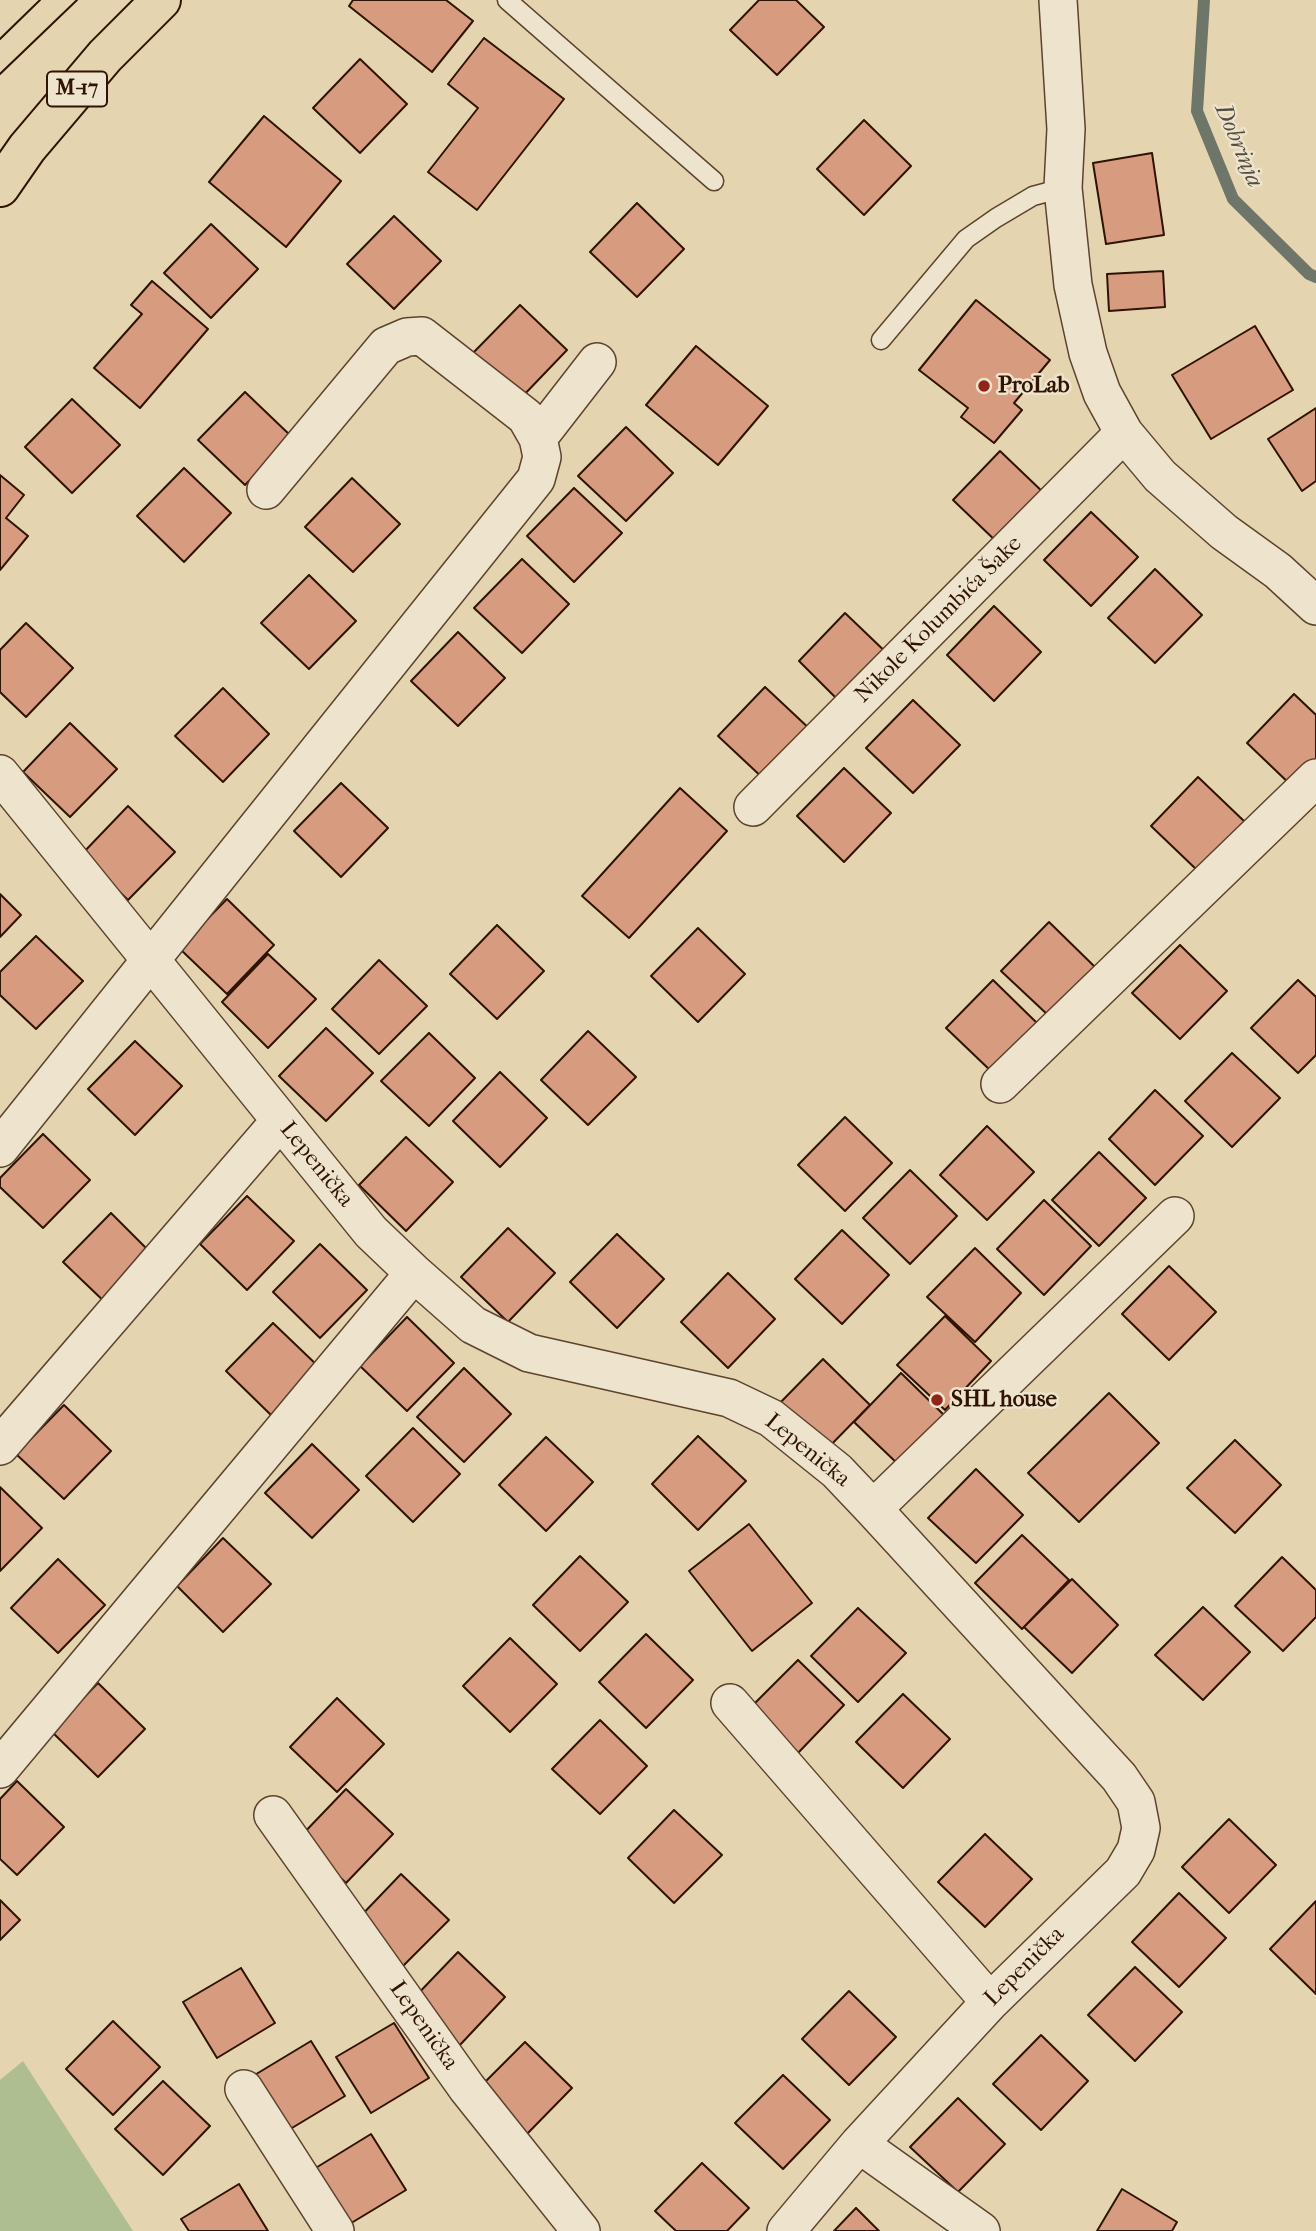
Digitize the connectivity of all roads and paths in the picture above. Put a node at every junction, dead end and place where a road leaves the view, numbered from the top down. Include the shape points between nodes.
1 (161, 0) edge
2 (507, 0) edge
3 (1058, 0) edge
4 (714, 181) dead end
5 (0, 187) edge
6 (1063, 188) junction
7 (881, 340) dead end
8 (597, 362) dead end
9 (1125, 433) junction
10 (538, 438) junction
11 (266, 490) dead end
12 (1316, 607) edge
13 (0, 774) edge
14 (1316, 778) edge
15 (753, 807) dead end
16 (150, 960) junction
17 (1000, 1084) dead end
18 (280, 1121) junction
19 (0, 1148) edge
20 (1175, 1216) dead end
21 (414, 1273) junction
22 (0, 1446) edge
23 (873, 1509) junction
24 (730, 1703) dead end
25 (0, 1769) edge
26 (273, 1815) dead end
27 (990, 2002) junction
28 (244, 2089) dead end
29 (859, 2144) junction
30 (335, 2231) edge
31 (581, 2231) edge
32 (786, 2231) edge
33 (981, 2231) edge

1 - 5 main road, M-17 via 105,56
2 - 4 lane
3 - 6 street via 1066,129
6 - 7 lane via 1033,196 966,239
6 - 9 street via 1073,285 1088,353 1102,393
8 - 10 street
9 - 12 street via 1189,503 1278,571
9 - 15 street, Nikole Kolumbića Šake
10 - 11 street via 526,417 422,336 407,337 386,346
10 - 16 street via 542,457 536,479
13 - 16 street, Lepenička
14 - 17 street
16 - 18 street, Lepenička
16 - 19 street
18 - 21 street, Lepenička via 370,1232
18 - 22 street
20 - 23 street
21 - 23 street, Lepenička via 473,1325 529,1353 729,1398 771,1418 837,1471
21 - 25 street
23 - 27 street, Lepenička via 1119,1777 1136,1802 1141,1828 1136,1850 1123,1872
24 - 27 street
26 - 31 street, Lepenička via 467,2088
27 - 29 street, Lepenička
28 - 30 street
29 - 32 street, Lepenička
29 - 33 street

